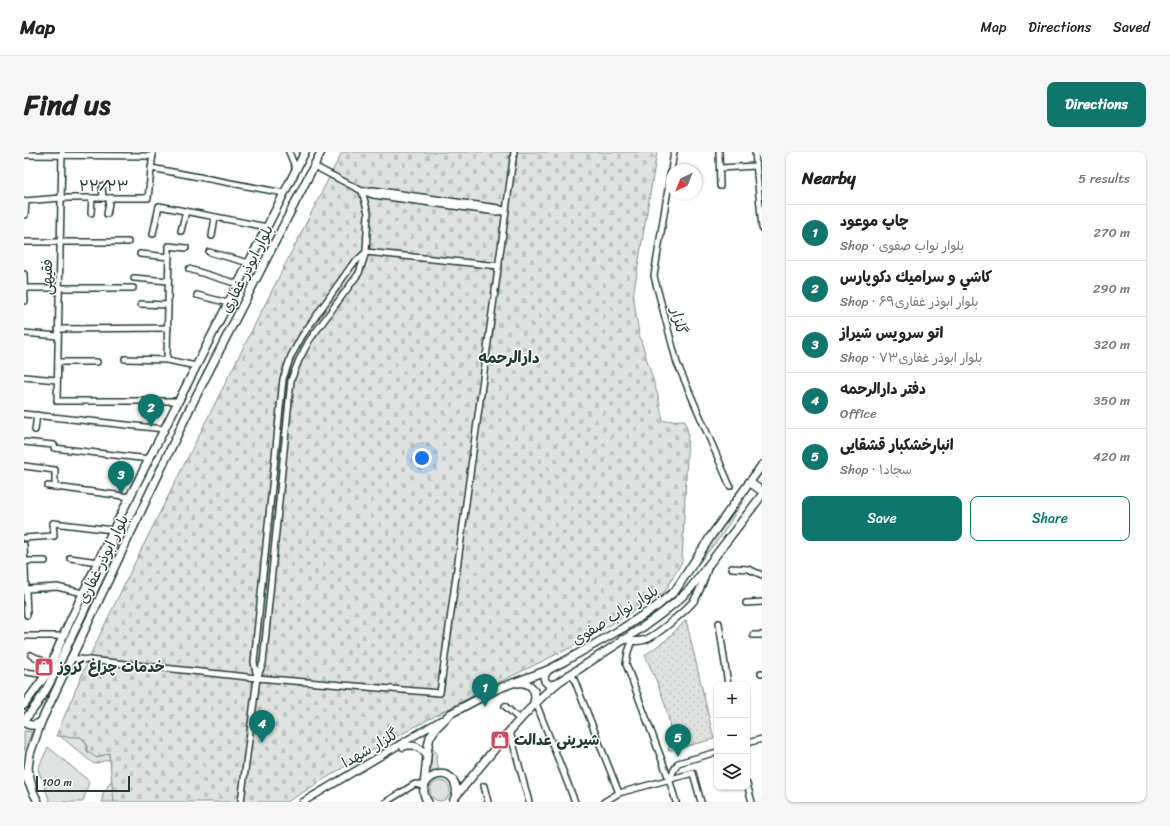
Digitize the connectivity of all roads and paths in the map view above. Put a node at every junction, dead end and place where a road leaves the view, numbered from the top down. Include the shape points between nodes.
1 (288, 152) edge
2 (305, 152) edge
3 (321, 152) edge
4 (514, 152) edge
5 (674, 152) edge
6 (719, 152) edge
7 (755, 152) edge
8 (62, 154) edge
9 (153, 154) edge
10 (24, 155) edge
11 (314, 166) junction
12 (756, 166) junction
13 (151, 168) junction
14 (720, 168) junction
15 (296, 169) junction
16 (102, 186) dead end
17 (720, 186) dead end
18 (362, 191) junction
19 (284, 193) junction
20 (61, 198) junction
21 (92, 198) junction
22 (103, 198) junction
23 (110, 198) junction
24 (25, 202) edge
25 (506, 211) junction
26 (186, 212) junction
27 (91, 213) dead end
28 (107, 214) dead end
29 (25, 215) dead end
30 (215, 217) junction
31 (267, 227) junction
32 (762, 228) edge
33 (181, 231) dead end
34 (153, 234) dead end
35 (212, 236) dead end
36 (24, 242) edge
37 (60, 242) junction
38 (128, 242) dead end
39 (186, 248) dead end
40 (209, 252) dead end
41 (366, 252) junction
42 (140, 254) dead end
43 (169, 257) junction
44 (249, 263) junction
45 (499, 266) junction
46 (189, 269) dead end
47 (24, 274) edge
48 (134, 278) dead end
49 (168, 281) junction
50 (238, 284) junction
51 (24, 288) edge
52 (59, 288) junction
53 (133, 288) dead end
54 (251, 290) junction
55 (197, 295) dead end
56 (25, 302) edge
57 (228, 303) junction
58 (141, 304) dead end
59 (168, 305) junction
60 (168, 328) junction
61 (58, 329) junction
62 (24, 333) edge
63 (58, 336) junction
64 (125, 359) dead end
65 (167, 360) junction
66 (58, 362) junction
67 (97, 362) dead end
68 (196, 366) junction
69 (24, 377) edge
70 (57, 380) junction
71 (178, 401) junction
72 (24, 414) edge
73 (37, 415) junction
74 (164, 429) junction
75 (35, 430) dead end
76 (24, 442) edge
77 (149, 459) junction
78 (762, 465) edge
79 (24, 466) edge
80 (749, 482) junction
81 (48, 486) dead end
82 (730, 486) dead end
83 (55, 487) junction
84 (762, 491) edge
85 (762, 495) edge
86 (130, 497) junction
87 (113, 532) junction
88 (24, 538) edge
89 (24, 546) edge
90 (70, 558) dead end
91 (25, 561) edge
92 (45, 561) dead end
93 (98, 562) junction
94 (709, 564) junction
95 (732, 568) dead end
96 (762, 575) edge
97 (26, 589) junction
98 (83, 593) junction
99 (762, 602) edge
100 (746, 603) dead end
101 (27, 615) dead end
102 (719, 623) dead end
103 (762, 634) edge
104 (753, 635) dead end
105 (24, 636) edge
106 (63, 636) junction
107 (622, 639) junction
108 (632, 641) junction
109 (31, 655) dead end
110 (70, 658) junction
111 (51, 664) junction
112 (548, 670) junction
113 (26, 672) dead end
114 (572, 674) junction
115 (46, 675) junction
116 (257, 678) junction
117 (728, 682) edge
118 (556, 684) junction
119 (497, 689) junction
120 (24, 705) edge
121 (505, 706) dead end
122 (534, 706) junction
123 (450, 714) junction
124 (520, 720) junction
125 (24, 721) edge
126 (41, 722) junction
127 (510, 732) junction
128 (762, 739) edge
129 (750, 742) edge
130 (714, 753) edge
131 (427, 756) junction
132 (373, 761) junction
133 (24, 773) edge
134 (669, 779) junction
135 (424, 786) junction
136 (484, 786) dead end
137 (749, 790) edge
138 (33, 792) junction
139 (619, 793) junction
140 (426, 800) edge
141 (454, 800) edge
142 (38, 802) edge
143 (241, 802) edge
144 (303, 802) edge
145 (386, 802) edge
146 (488, 802) edge
147 (530, 802) edge
148 (575, 802) edge
149 (604, 802) edge
150 (676, 802) edge
151 (701, 802) edge
152 (752, 802) edge

1 - 15 street
2 - 15 main road, بلوار ابوذر غفاری
3 - 11 main road, بلوار ابوذر غفاری
4 - 25 street
5 - 82 street, گلزار via 654,276 677,363
6 - 14 street
7 - 12 street
8 - 9 street
8 - 10 street
8 - 20 street, فقیهی
9 - 13 street
11 - 18 street
11 - 54 main road, بلوار ابوذر غفاری
12 - 14 street
12 - 32 street
13 - 19 street
13 - 23 street, ۲۲/۲۳ via 148,198
14 - 17 street
15 - 19 main road, بلوار ابوذر غفاری
16 - 22 street
18 - 25 street via 372,195 497,212
18 - 41 street via 368,213
19 - 31 main road, بلوار ابوذر غفاری
20 - 21 street, ۲۲/۲۳
20 - 24 street, ۲۲/۲۳
20 - 37 street, فقیهی
21 - 22 street, ۲۲/۲۳
21 - 27 street
22 - 23 street, ۲۲/۲۳
23 - 28 street
24 - 29 street
25 - 45 street
26 - 30 street
26 - 33 street
26 - 34 street via 159,206
30 - 31 street
30 - 35 street
31 - 44 main road, بلوار ابوذر غفاری
36 - 37 street
37 - 38 street
37 - 52 street, فقیهی
39 - 43 street via 169,246
40 - 44 street
41 - 45 street
41 - 116 street via 359,273 309,341 291,380 263,663
41 - 116 street via 352,265 302,336 291,356 283,380 254,662
42 - 43 street
43 - 49 street
44 - 50 main road, بلوار ابوذر غفاری
45 - 116 street via 440,693
46 - 50 street
47 - 51 street
48 - 49 street
49 - 59 street
50 - 54 main road
50 - 57 main road, بلوار ابوذر غفاری
51 - 52 street
51 - 56 street
52 - 53 street
52 - 61 street, فقیهی
54 - 110 main road, بلوار ابوذر غفاری via 189,410
55 - 57 street
57 - 68 main road, بلوار ابوذر غفاری
58 - 59 street
59 - 60 street
60 - 61 street
60 - 65 street
61 - 63 street, فقیهی
62 - 63 street
63 - 66 street, فقیهی
64 - 65 street
65 - 68 street
66 - 67 street
66 - 70 street, فقیهی
68 - 71 main road, بلوار ابوذر غفاری
69 - 70 street
70 - 71 street, فقیهی via 57,402
71 - 74 main road, بلوار ابوذر غفاری
72 - 73 street
73 - 74 street
73 - 75 street
74 - 77 main road, بلوار ابوذر غفاری
76 - 77 street
77 - 86 main road, بلوار ابوذر غفاری
78 - 80 main road, بلوار نواب صفوی
79 - 83 street via 55,470
80 - 84 main road
80 - 112 main road, بلوار نواب صفوی via 668,598 623,628
81 - 83 street
83 - 86 street
85 - 94 main road, بلوار نواب صفوی
86 - 87 main road, بلوار ابوذر غفاری
87 - 88 street via 53,523 54,536
87 - 93 main road, بلوار ابوذر غفاری
87 - 125 main road via 113,550 44,693
89 - 91 street
90 - 93 street
91 - 92 street
91 - 97 street
93 - 98 main road, بلوار ابوذر غفاری
94 - 107 main road, بلوار نواب صفوی via 679,600
94 - 108 street via 694,601 664,628 646,640
95 - 96 street via 748,569
97 - 98 street via 57,587
97 - 101 street
98 - 106 main road, بلوار ابوذر غفاری
99 - 100 street
102 - 117 street
103 - 104 street
105 - 106 street
106 - 111 main road, بلوار ابوذر غفاری
107 - 108 street
107 - 114 main road, بلوار نواب صفوی
108 - 134 street via 626,664
109 - 111 street
110 - 116 street
110 - 126 main road, بلوار ابوذر غفاری
111 - 115 main road, بلوار ابوذر غفاری
112 - 118 main road via 544,676 545,681 549,685
112 - 119 main road, بلوار نواب صفوی
113 - 115 street
114 - 118 main road, بلوار نواب صفوی
114 - 139 street
115 - 120 main road, بلوار ابوذر غفاری
116 - 143 street
118 - 122 main road, بلوار نواب صفوی
119 - 122 main road via 520,682 527,683 536,695
119 - 123 main road, بلوار نواب صفوی
121 - 124 street
122 - 124 main road, بلوار نواب صفوی
122 - 148 street via 554,747
123 - 131 main road, بلوار نواب صفوی via 430,737
123 - 132 street, گلزار شهدا
124 - 127 main road, بلوار نواب صفوی
125 - 126 main road via 34,725
126 - 138 main road, بلوار ابوذر غفاری via 28,768
127 - 141 main road, بلوار نواب صفوی
127 - 147 street
128 - 129 street
130 - 134 street via 678,763
131 - 132 street via 419,747 409,745
131 - 135 main road, بلوار نواب صفوی
132 - 144 street, گلزار شهدا
133 - 138 main road
134 - 139 street
134 - 150 street
134 - 151 street via 693,773
135 - 140 main road, بلوار نواب صفوی
135 - 141 main road via 430,777 440,774 450,777 456,786
135 - 145 street via 415,784
136 - 146 street
137 - 152 street
138 - 142 main road
139 - 149 street

